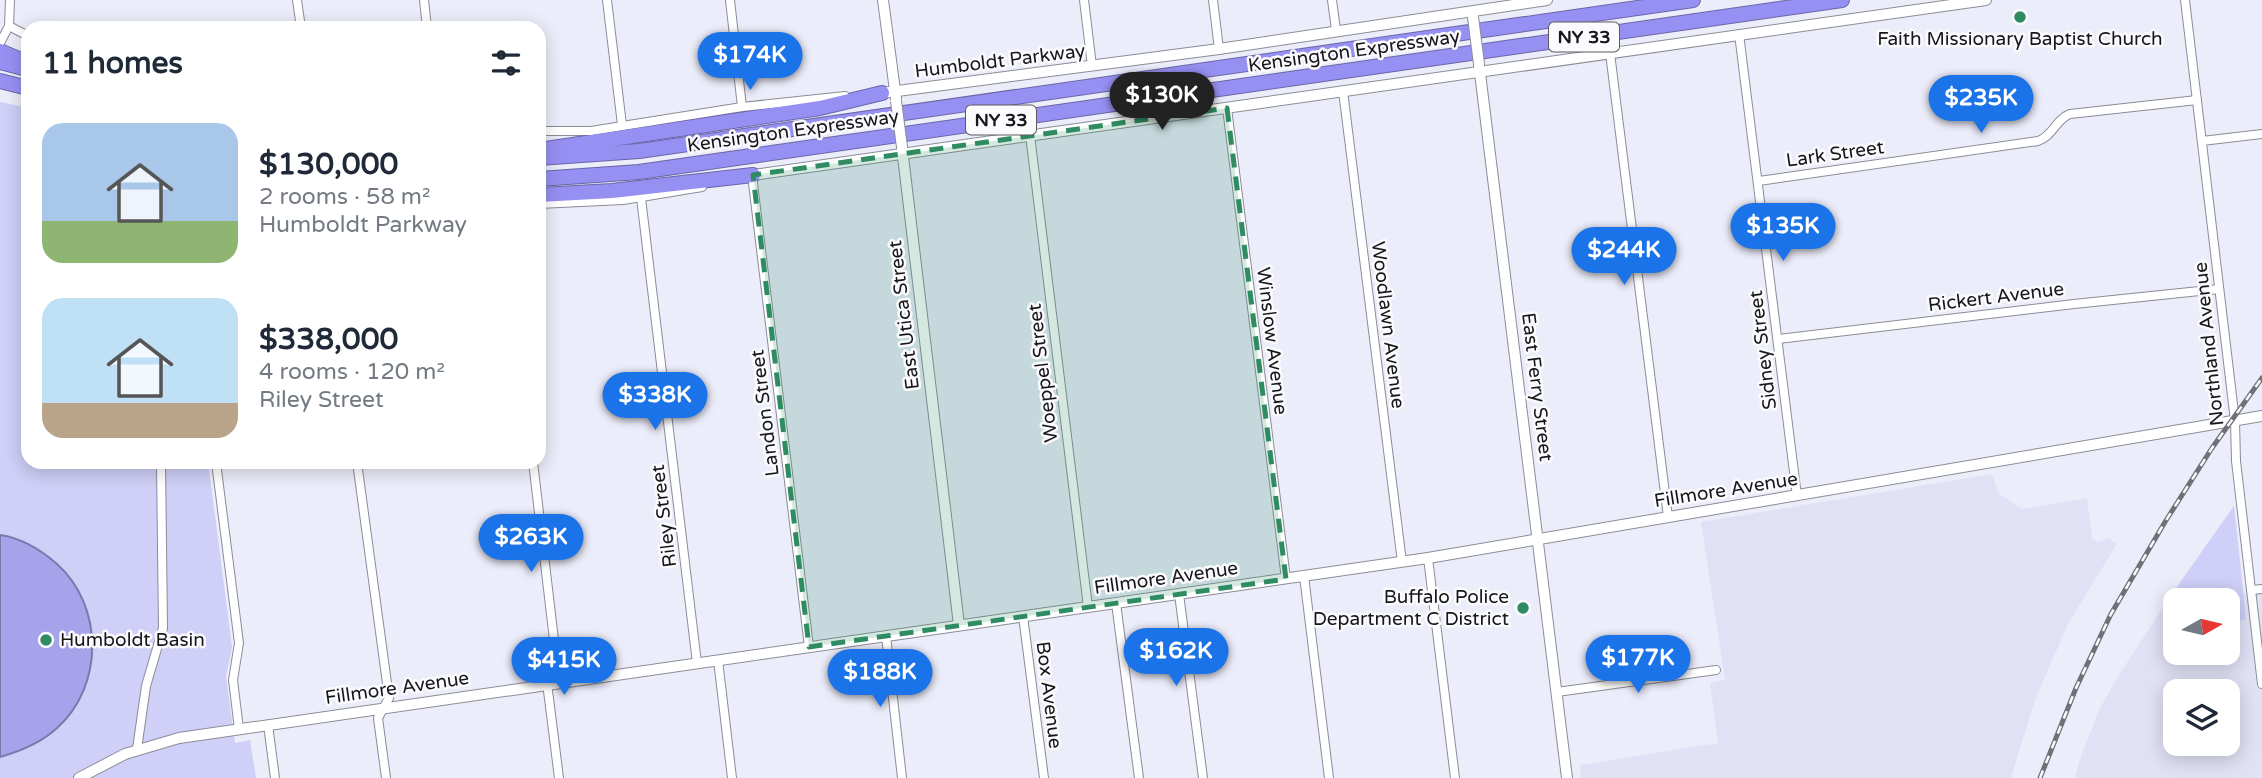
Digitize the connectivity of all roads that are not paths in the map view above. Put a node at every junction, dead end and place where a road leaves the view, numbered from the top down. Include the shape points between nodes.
1 (10, 0) edge
2 (297, 0) edge
3 (424, 0) edge
4 (607, 0) edge
5 (730, 0) edge
6 (883, 0) edge
7 (1084, 0) edge
8 (1213, 0) edge
9 (1332, 0) edge
10 (1547, 0) edge
11 (1693, 0) edge
12 (1842, 0) edge
13 (1986, 0) edge
14 (2185, 0) edge
15 (1472, 9) edge
16 (300, 21) edge
17 (426, 21) edge
18 (9, 26) junction
19 (1336, 30) junction
20 (21, 32) edge
21 (1739, 34) junction
22 (0, 43) edge
23 (1219, 49) junction
24 (0, 51) edge
25 (1610, 53) junction
26 (21, 59) edge
27 (0, 62) edge
28 (1092, 66) junction
29 (1480, 67) junction
30 (21, 68) edge
31 (0, 81) edge
32 (21, 86) edge
33 (21, 88) edge
34 (0, 90) edge
35 (1343, 91) junction
36 (891, 95) junction
37 (2197, 100) junction
38 (742, 107) junction
39 (1227, 108) junction
40 (622, 125) junction
41 (546, 131) edge
42 (2262, 134) edge
43 (1030, 135) junction
44 (2202, 141) junction
45 (546, 149) edge
46 (902, 150) junction
47 (546, 158) edge
48 (753, 175) junction
49 (546, 179) edge
50 (1759, 181) junction
51 (546, 195) edge
52 (641, 198) junction
53 (546, 204) edge
54 (2219, 289) junction
55 (1778, 339) junction
56 (2262, 416) edge
57 (2235, 421) junction
58 (161, 469) edge
59 (217, 469) edge
60 (358, 469) edge
61 (534, 469) edge
62 (1797, 496) junction
63 (1668, 517) junction
64 (1539, 539) junction
65 (1428, 558) junction
66 (1402, 562) junction
67 (1304, 576) junction
68 (1286, 579) junction
69 (2262, 589) edge
70 (2251, 590) junction
71 (1179, 594) junction
72 (1116, 603) junction
73 (1088, 607) junction
74 (1023, 616) junction
75 (959, 625) junction
76 (886, 636) junction
77 (809, 648) junction
78 (718, 660) junction
79 (697, 663) junction
80 (1716, 670) dead end
81 (553, 682) junction
82 (2262, 684) edge
83 (1557, 692) junction
84 (384, 707) junction
85 (268, 724) junction
86 (239, 729) junction
87 (137, 749) junction
88 (79, 778) edge
89 (275, 778) edge
90 (386, 778) edge
91 (559, 778) edge
92 (732, 778) edge
93 (902, 778) edge
94 (1044, 778) edge
95 (1139, 778) edge
96 (1203, 778) edge
97 (1329, 778) edge
98 (1455, 778) edge
99 (1567, 778) edge

1 - 18 street
2 - 16 street
3 - 17 street
4 - 40 street
5 - 38 street
6 - 36 street, East Utica Street
7 - 28 street
8 - 23 street
9 - 19 street
10 - 15 street, Humboldt Parkway
11 - 47 highway, Kensington Expressway / NY 33 via 653,149
12 - 49 highway, Kensington Expressway / NY 33 via 639,172
13 - 21 street
14 - 37 street, Northland Avenue
15 - 19 street, Humboldt Parkway
15 - 29 street, East Ferry Street, bridge
18 - 20 street
18 - 22 street
19 - 23 street, Humboldt Parkway
21 - 25 street
21 - 50 street, Sidney Street
23 - 28 street, Humboldt Parkway
24 - 26 highway
25 - 29 street
25 - 63 street
27 - 30 highway
28 - 36 street, Humboldt Parkway
29 - 35 street
29 - 64 street, East Ferry Street
31 - 32 highway
33 - 34 highway
35 - 39 street
35 - 66 street, Woodlawn Avenue
36 - 38 street, Humboldt Parkway
36 - 45 highway
36 - 46 street, East Utica Street, bridge
37 - 44 street, Northland Avenue
37 - 50 street, Lark Street via 2070,114 2040,141
38 - 40 street, Humboldt Parkway
39 - 43 street
39 - 68 street, Winslow Avenue
40 - 41 street, Humboldt Parkway via 591,131
42 - 44 street
43 - 46 street
43 - 73 street, Woeppel Street
44 - 54 street, Northland Avenue
46 - 48 street
46 - 75 street, East Utica Street
48 - 51 highway
48 - 52 street
48 - 77 street, Landon Street
50 - 55 street, Sidney Street
52 - 53 street
52 - 79 street, Riley Street
54 - 55 street, Rickert Avenue
54 - 57 street, Northland Avenue
55 - 62 street, Sidney Street
56 - 57 street, Fillmore Avenue
57 - 62 street, Fillmore Avenue
57 - 70 street, Northland Avenue
58 - 87 street via 163,628 146,685
59 - 86 street via 239,643 233,680
60 - 84 street via 389,698
61 - 81 street
62 - 63 street, Fillmore Avenue
63 - 64 street, Fillmore Avenue
64 - 65 street, Fillmore Avenue
64 - 83 street, East Ferry Street
65 - 66 street, Fillmore Avenue
65 - 98 street
66 - 67 street, Fillmore Avenue
67 - 68 street, Fillmore Avenue
67 - 97 street
68 - 71 street, Fillmore Avenue
69 - 70 street
70 - 82 street, Northland Avenue
71 - 72 street, Fillmore Avenue
71 - 96 street
72 - 73 street, Fillmore Avenue
72 - 95 street
73 - 74 street, Fillmore Avenue
74 - 75 street, Fillmore Avenue
74 - 94 street, Box Avenue
75 - 76 street, Fillmore Avenue
76 - 77 street, Fillmore Avenue
76 - 93 street
77 - 78 street, Fillmore Avenue
78 - 79 street, Fillmore Avenue
78 - 92 street
79 - 81 street, Fillmore Avenue
80 - 83 street
81 - 84 street, Fillmore Avenue
81 - 91 street
83 - 99 street, East Ferry Street
84 - 85 street, Fillmore Avenue
84 - 90 street via 378,718
85 - 86 street, Fillmore Avenue
85 - 89 street
86 - 87 street, Fillmore Avenue via 179,737
87 - 88 street, Fillmore Avenue

